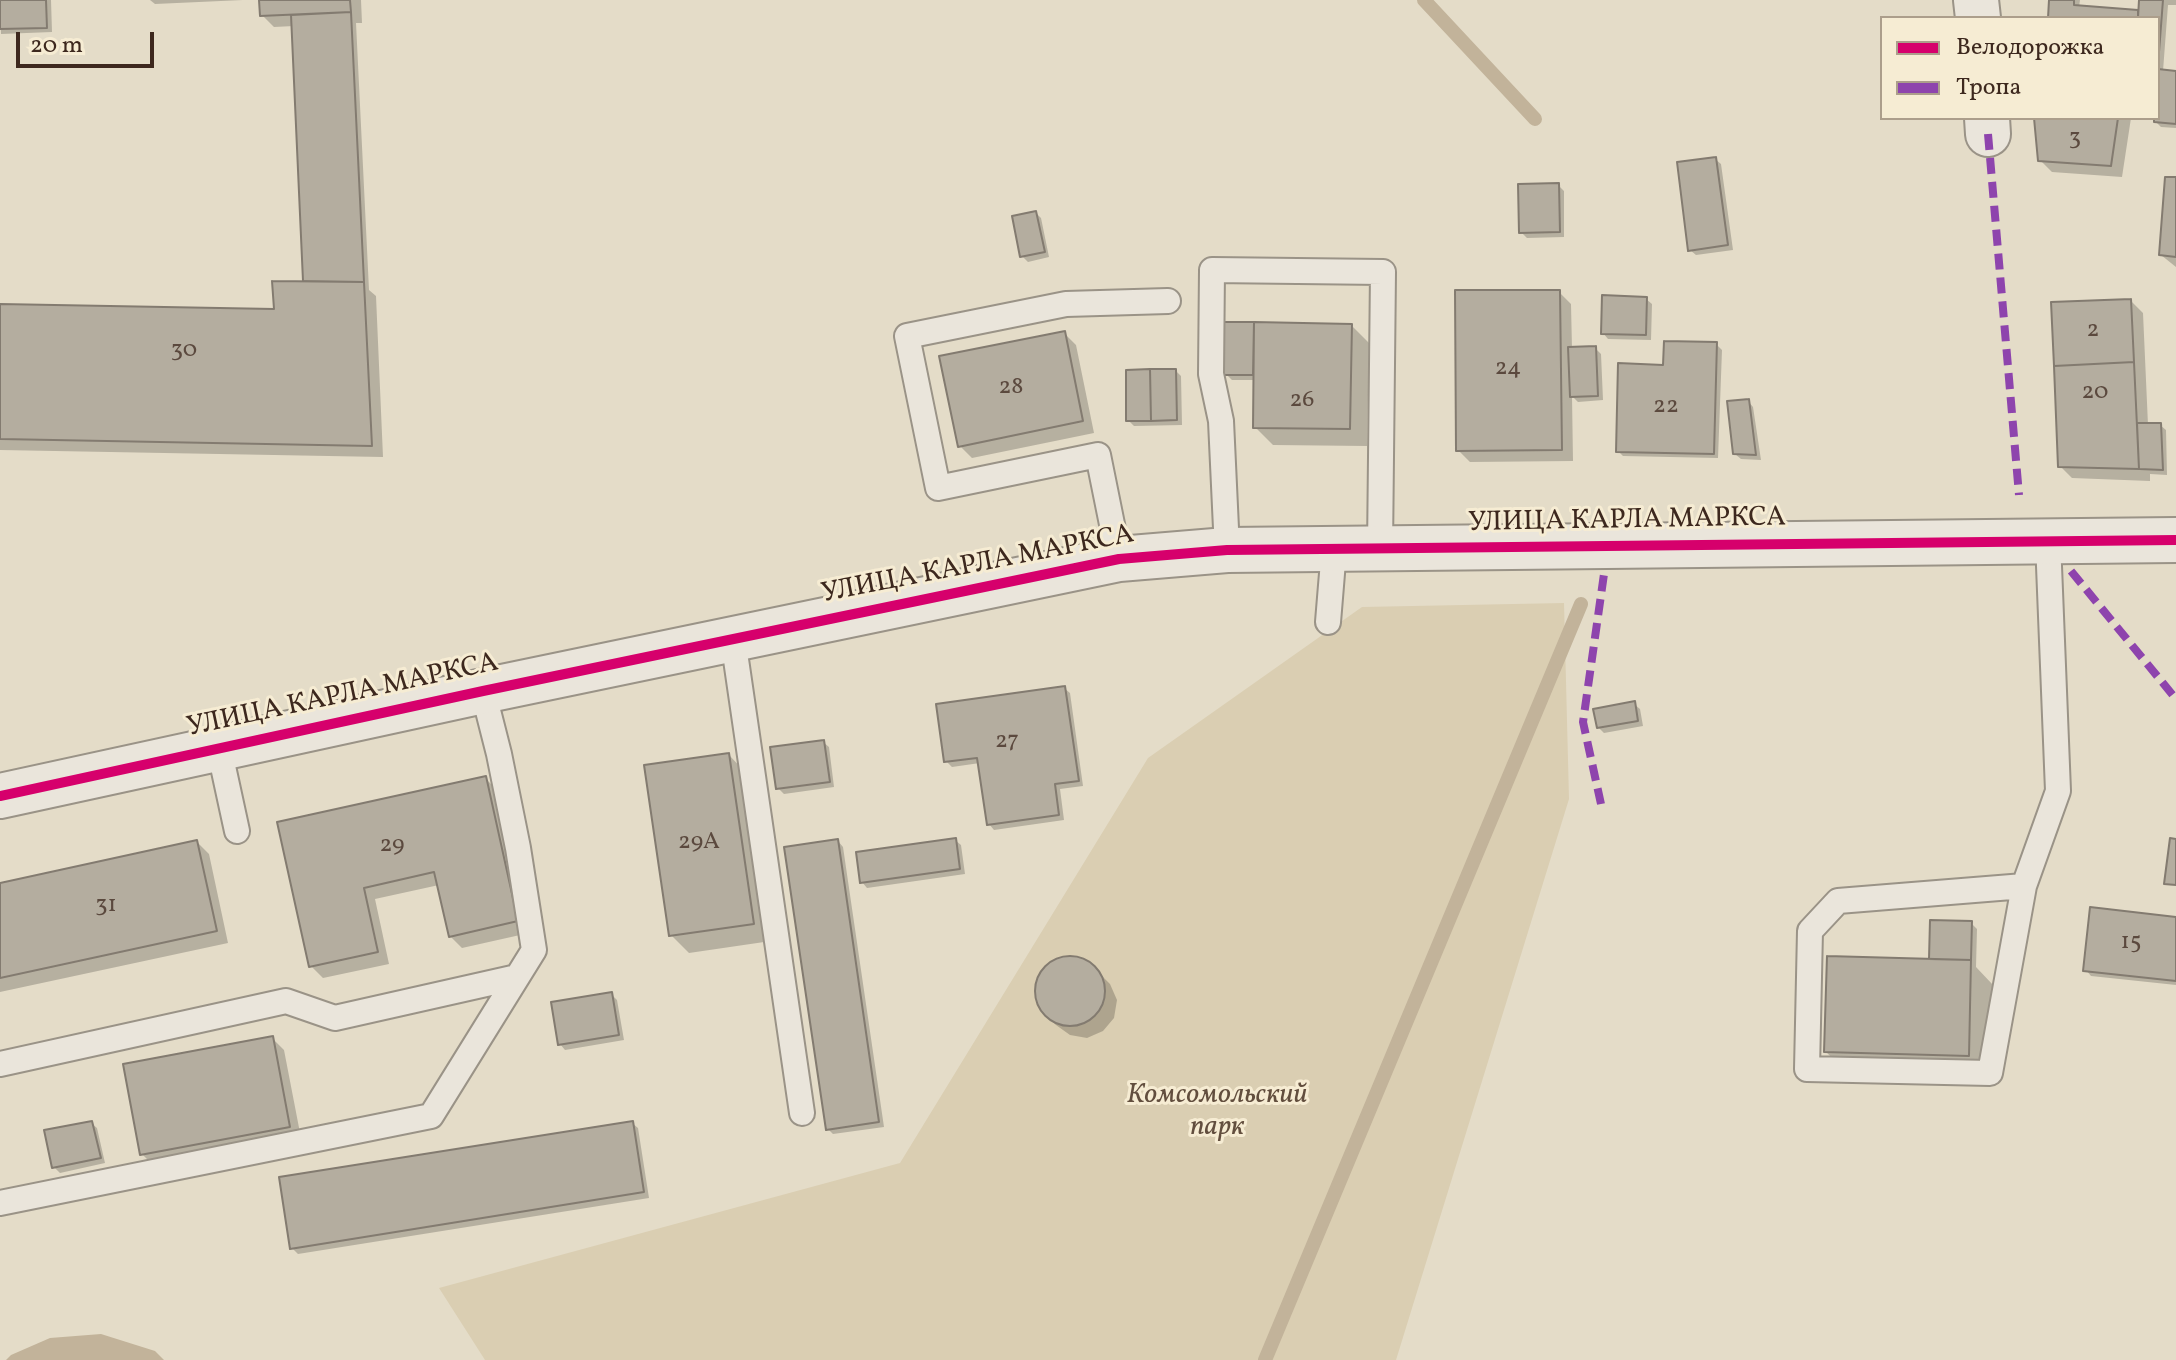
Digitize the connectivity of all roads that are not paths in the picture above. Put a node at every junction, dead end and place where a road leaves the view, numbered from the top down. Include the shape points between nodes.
1 (1168, 301) dead end
2 (2176, 540) edge
3 (2048, 541) junction
4 (1334, 549) junction
5 (1380, 549) junction
6 (1227, 550) junction
7 (1119, 559) junction
8 (1328, 622) dead end
9 (733, 639) junction
10 (483, 691) junction
11 (219, 748) junction
12 (0, 796) edge
13 (237, 831) dead end
14 (2024, 886) junction
15 (517, 977) junction
16 (0, 1064) edge
17 (802, 1113) dead end
18 (0, 1203) edge

1 - 7 lane via 1066,304 907,336 938,488 1098,455
2 - 3 street, УЛИЦА КАРЛА МАРКСА
3 - 5 street, УЛИЦА КАРЛА МАРКСА
3 - 14 lane via 2058,791
4 - 5 street, УЛИЦА КАРЛА МАРКСА
4 - 6 street, УЛИЦА КАРЛА МАРКСА
4 - 8 lane
5 - 6 lane via 1383,272 1212,270 1211,374 1221,421
6 - 7 street, УЛИЦА КАРЛА МАРКСА
7 - 9 street, УЛИЦА КАРЛА МАРКСА
9 - 10 street, УЛИЦА КАРЛА МАРКСА
9 - 17 lane
10 - 11 street, УЛИЦА КАРЛА МАРКСА
10 - 15 lane via 518,848 534,950
11 - 12 street, УЛИЦА КАРЛА МАРКСА
11 - 13 lane
14 - 14 lane via 1990,1073 1807,1069 1810,931 1838,901
15 - 16 lane via 335,1018 286,1001
15 - 18 lane via 431,1116

